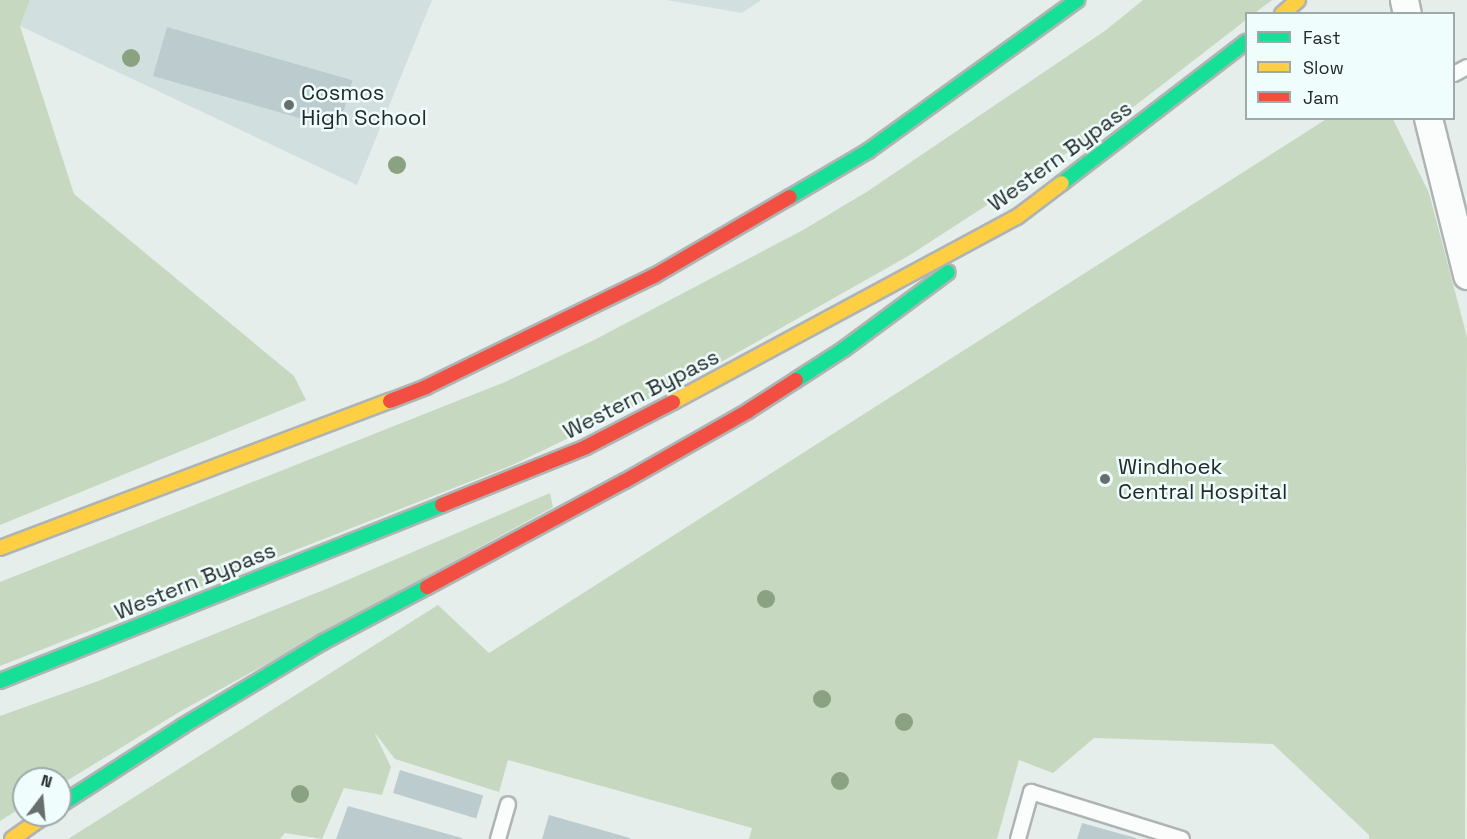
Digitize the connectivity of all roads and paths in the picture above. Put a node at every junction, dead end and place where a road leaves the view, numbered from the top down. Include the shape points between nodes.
1 (1077, 0) edge
2 (1298, 0) edge
3 (1284, 12) edge
4 (1245, 43) edge
5 (1428, 120) edge
6 (1017, 217) junction
7 (1467, 275) edge
8 (0, 548) edge
9 (0, 681) edge
10 (72, 798) edge
11 (508, 804) dead end
12 (29, 827) edge
13 (12, 839) edge
14 (498, 839) edge
15 (1018, 839) edge
16 (1182, 839) edge

1 - 8 highway via 868,151 654,276 426,387
2 - 3 highway
4 - 6 highway, Western Bypass
5 - 7 street
6 - 9 highway, Western Bypass via 586,447
6 - 10 highway via 921,294 748,411 324,642
11 - 14 lane
12 - 13 highway
15 - 16 lane via 1031,792

